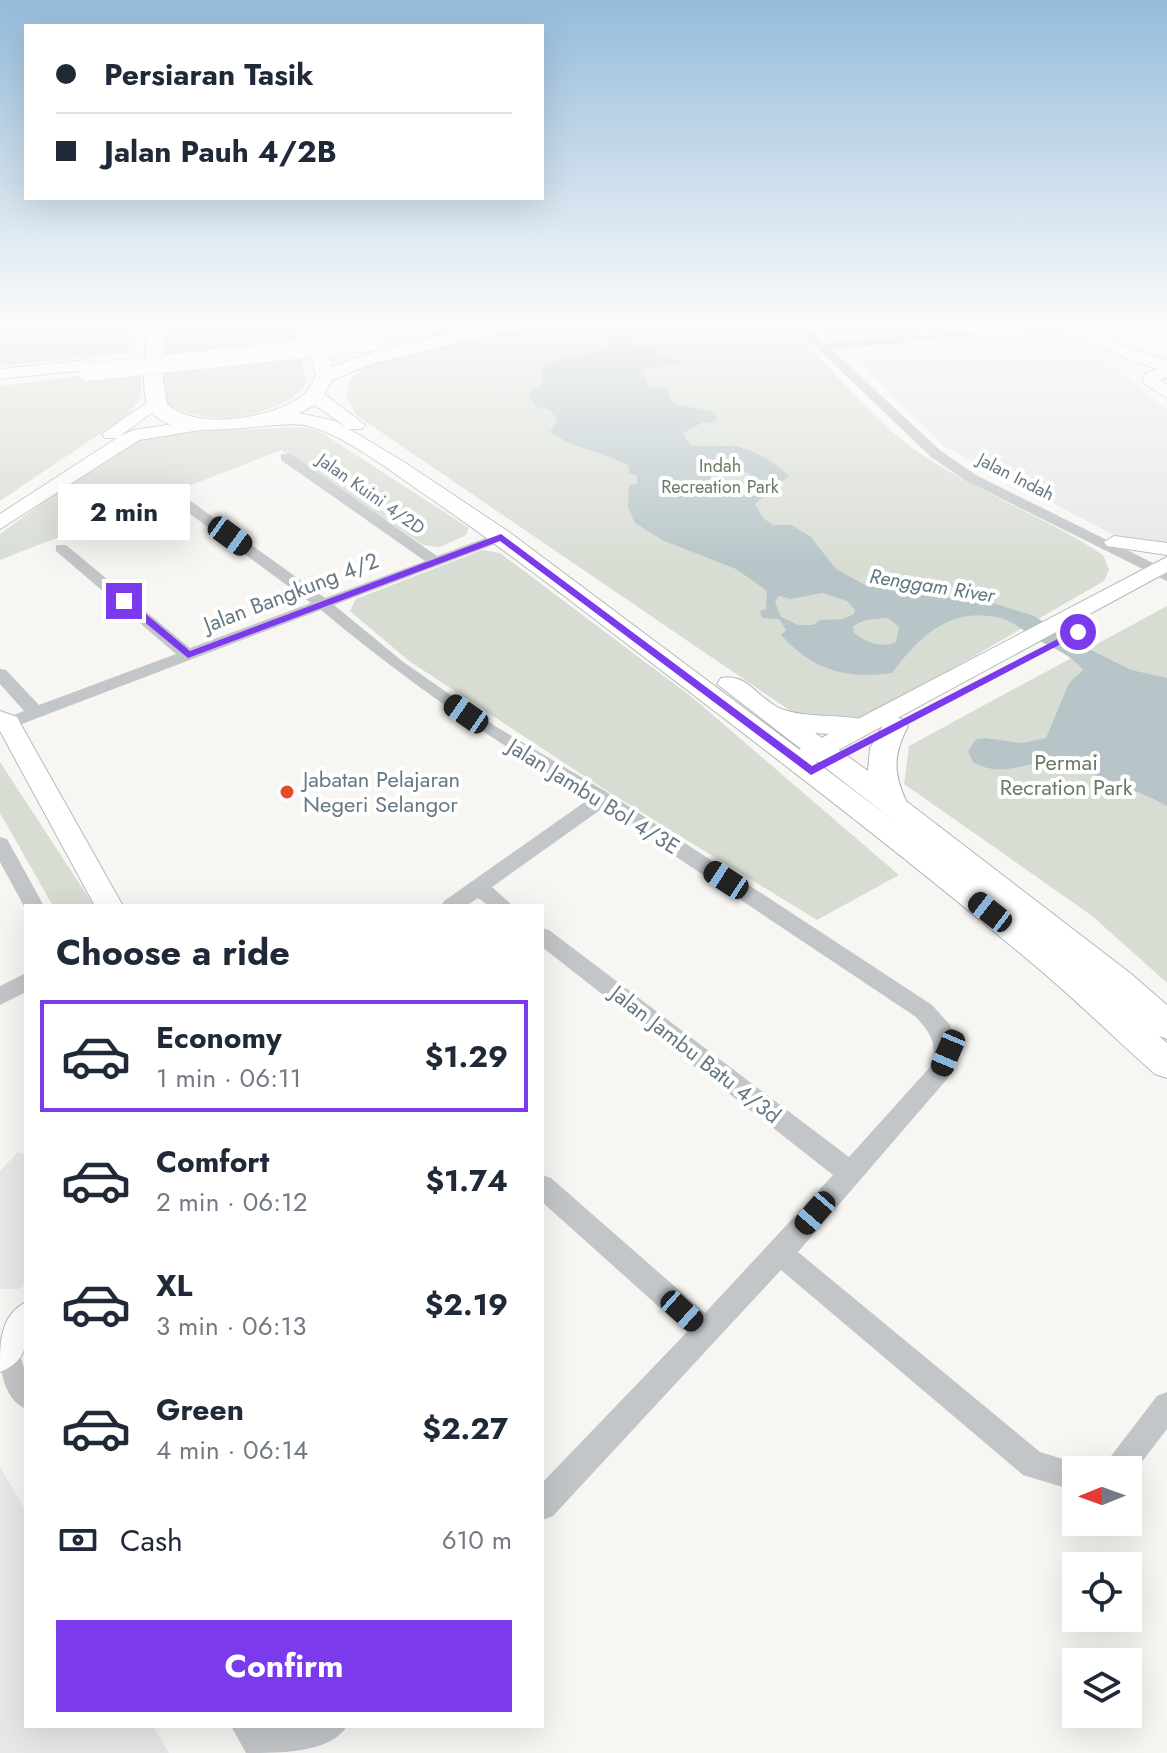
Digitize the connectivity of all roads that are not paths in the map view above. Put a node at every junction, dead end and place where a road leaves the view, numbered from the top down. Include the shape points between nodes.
1 (154, 403) edge
2 (156, 403) edge
3 (304, 403) edge
4 (333, 403) edge
5 (885, 403) edge
6 (270, 418) junction
7 (200, 425) junction
8 (286, 457) dead end
9 (183, 502) dead end
10 (0, 507) edge
11 (0, 523) edge
12 (501, 537) junction
13 (1109, 543) junction
14 (61, 548) dead end
15 (435, 561) junction
16 (1165, 567) edge
17 (1114, 591) junction
18 (323, 604) junction
19 (1069, 626) junction
20 (1026, 648) junction
21 (188, 655) junction
22 (0, 674) edge
23 (35, 712) junction
24 (770, 714) junction
25 (4, 721) edge
26 (895, 726) junction
27 (860, 727) junction
28 (815, 760) junction
29 (603, 799) junction
30 (896, 809) junction
31 (1, 847) edge
32 (478, 887) junction
33 (33, 904) edge
34 (108, 904) edge
35 (454, 904) edge
36 (500, 904) edge
37 (544, 938) edge
38 (24, 983) edge
39 (0, 996) edge
40 (1167, 1025) edge
41 (1167, 1064) edge
42 (850, 1173) junction
43 (544, 1188) edge
44 (780, 1253) junction
45 (24, 1323) edge
46 (706, 1331) junction
47 (0, 1352) edge
48 (24, 1392) edge
49 (1167, 1406) edge
50 (1129, 1456) edge
51 (1062, 1472) edge
52 (544, 1503) edge
53 (249, 1728) edge
54 (328, 1728) edge

1 - 10 main road
2 - 7 main road via 165,414
3 - 6 main road
4 - 24 main road via 346,420 484,506
5 - 13 street, Jalan Indah via 936,454 971,478
6 - 7 main road
6 - 12 main road via 328,425
7 - 11 main road via 134,435
8 - 15 street, Jalan Kuini 4/2D
9 - 18 street, Jalan Jambu Bol 4/3E
12 - 15 street, Jalan Bangkung 4/2
12 - 28 main road
13 - 16 main road
13 - 17 main road via 1118,566
14 - 21 street
15 - 18 street, Jalan Bangkung 4/2
16 - 17 main road
16 - 19 main road
17 - 19 main road
18 - 21 street, Jalan Bangkung 4/2
18 - 29 street, Jalan Jambu Bol 4/3E via 396,665 489,730
19 - 20 main road
20 - 26 main road
20 - 27 main road
21 - 23 street, Jalan Bangkung 4/2
22 - 23 street
23 - 25 street, Jalan Bangkung 4/2
24 - 27 main road via 816,725
24 - 28 main road
25 - 34 main road
26 - 28 main road
26 - 30 main road via 878,764
27 - 28 main road
28 - 30 main road
28 - 41 main road
29 - 32 street
29 - 42 street, Jalan Jambu Bol 4/3E via 924,1011 944,1031 948,1053 940,1071
30 - 40 main road
31 - 33 street
32 - 35 street
32 - 36 street
37 - 42 street, Jalan Jambu Batu 4/3d
38 - 39 street
42 - 44 street, Jalan Jambu Bol 4/3E
43 - 46 street
44 - 46 street, Jalan Jambu Bol 4/3E
44 - 51 street via 1033,1465
45 - 47 main road
46 - 52 street, Jalan Jambu Bol 4/3E
47 - 48 street
49 - 50 street
53 - 54 street via 258,1741 292,1746

